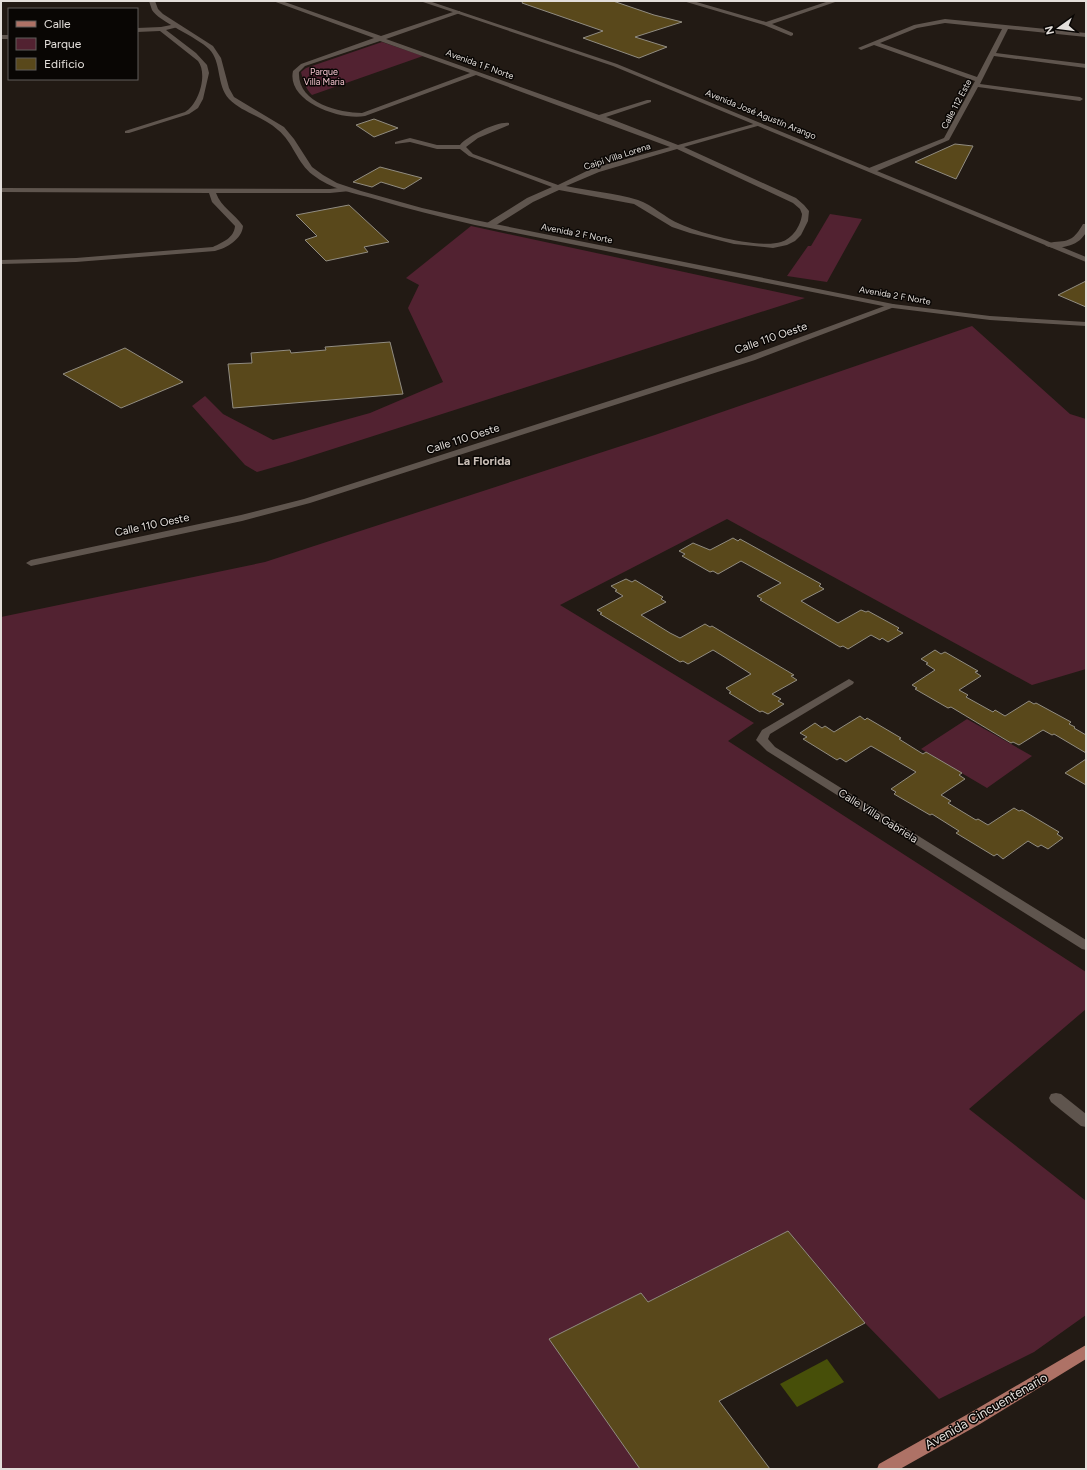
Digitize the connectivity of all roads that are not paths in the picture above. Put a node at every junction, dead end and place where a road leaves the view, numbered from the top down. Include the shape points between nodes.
1 (152, 1) edge
2 (276, 1) edge
3 (423, 1) edge
4 (686, 1) edge
5 (814, 1) edge
6 (835, 1) edge
7 (825, 4) junction
8 (458, 12) junction
9 (766, 24) junction
10 (176, 26) junction
11 (1006, 27) junction
12 (161, 29) junction
13 (138, 30) edge
14 (791, 34) dead end
15 (1086, 35) edge
16 (382, 38) junction
17 (875, 43) junction
18 (861, 48) dead end
19 (992, 54) junction
20 (1086, 66) edge
21 (476, 73) junction
22 (977, 83) junction
23 (1080, 99) dead end
24 (649, 100) dead end
25 (599, 117) junction
26 (507, 124) dead end
27 (759, 124) junction
28 (127, 132) dead end
29 (397, 143) dead end
30 (462, 147) junction
31 (676, 147) junction
32 (872, 170) junction
33 (557, 187) junction
34 (347, 189) junction
35 (1, 190) edge
36 (212, 192) junction
37 (490, 225) junction
38 (1086, 226) edge
39 (1049, 245) junction
40 (1086, 260) edge
41 (1, 262) edge
42 (893, 306) junction
43 (1086, 324) edge
44 (32, 563) dead end
45 (850, 682) dead end
46 (1086, 946) edge
47 (1056, 1098) dead end
48 (1086, 1122) edge
49 (1086, 1352) edge
50 (885, 1469) edge

1 - 10 street, Avenida 2 F Norte via 155,10
2 - 16 street, Avenida 1 F Norte
3 - 8 street, Avenida José Agustín Arango
4 - 9 street
5 - 7 street
6 - 7 street
7 - 9 street
8 - 16 street
8 - 27 street, Avenida José Agustín Arango via 615,64
9 - 14 street
10 - 12 street
10 - 34 street, Avenida 2 F Norte via 214,50 230,97 287,134 302,159 314,172
11 - 15 street
11 - 17 street via 940,21 916,26
11 - 19 street, Calle 112 Este
12 - 13 street
12 - 28 street via 204,64 206,71 199,105 195,110
16 - 21 street, Avenida 1 F Norte
16 - 21 street via 297,69 296,85 302,95 315,103 352,116
17 - 18 street
17 - 22 street
19 - 20 street
19 - 22 street, Calle 112 Este
21 - 25 street, Avenida 1 F Norte
22 - 23 street
22 - 32 street, Calle 112 Este via 947,139
24 - 25 street
25 - 31 street, Avenida 1 F Norte
26 - 30 street via 464,142
27 - 31 street, Caipi Villa Lorena
27 - 32 street, Avenida José Agustín Arango
29 - 30 street via 410,140 437,147
30 - 33 street via 471,154
31 - 33 street, Caipi Villa Lorena via 616,163
31 - 33 street, Avenida 1 F Norte via 778,192 801,206 806,212 806,218 796,237 779,245 754,245 676,226 647,206 636,202
32 - 39 street, Avenida José Agustín Arango
33 - 37 street, Caipi Villa Lorena via 530,200
34 - 36 street
34 - 37 street, Avenida 2 F Norte via 414,208
35 - 36 street
36 - 41 street via 216,203 238,223 239,229 237,236 215,248 76,260
37 - 42 street, Avenida 2 F Norte
38 - 39 street via 1077,240
39 - 40 street, Avenida José Agustín Arango
42 - 43 street, Avenida 2 F Norte via 946,315
42 - 44 street, Calle 110 Oeste via 752,358 307,501 242,518
45 - 46 street, Calle Villa Gabriela via 766,732 762,740 770,749
47 - 48 street
49 - 50 main road, Avenida Cincuentenario

